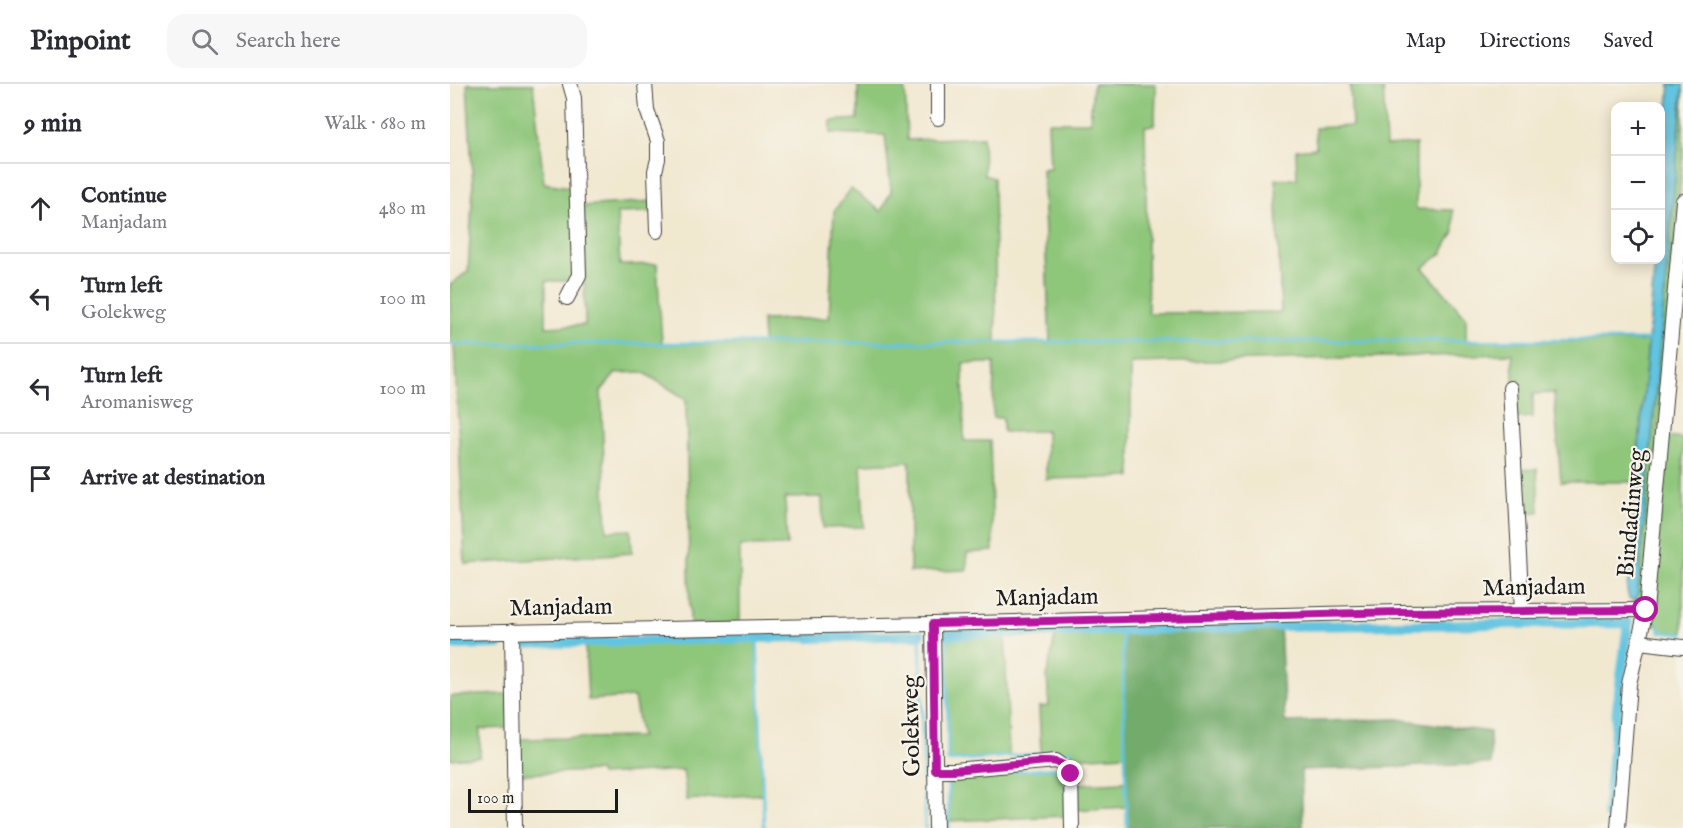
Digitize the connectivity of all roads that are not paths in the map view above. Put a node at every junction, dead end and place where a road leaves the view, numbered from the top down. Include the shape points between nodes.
1 (570, 84) edge
2 (645, 84) edge
3 (938, 84) edge
4 (938, 118) dead end
5 (1683, 201) edge
6 (657, 231) dead end
7 (567, 298) dead end
8 (1510, 388) dead end
9 (1646, 610) junction
10 (1522, 611) junction
11 (933, 624) junction
12 (512, 631) junction
13 (450, 633) edge
14 (1639, 642) junction
15 (1683, 647) edge
16 (935, 770) junction
17 (515, 828) edge
18 (936, 828) edge
19 (1072, 828) edge
20 (1618, 828) edge

1 - 7 street via 574,98 579,275
2 - 6 street via 647,110 658,141
3 - 4 street
5 - 9 street, Bindadinweg
8 - 10 street
9 - 10 street, Manjadam
9 - 14 street, Bindadinweg
10 - 11 street, Manjadam
11 - 12 street, Manjadam
11 - 16 street, Golekweg
12 - 13 street, Manjadam
12 - 17 street
14 - 15 street
14 - 20 street, Bindadinweg via 1629,684
16 - 18 street, Golekweg
16 - 19 street via 1056,761 1071,774

